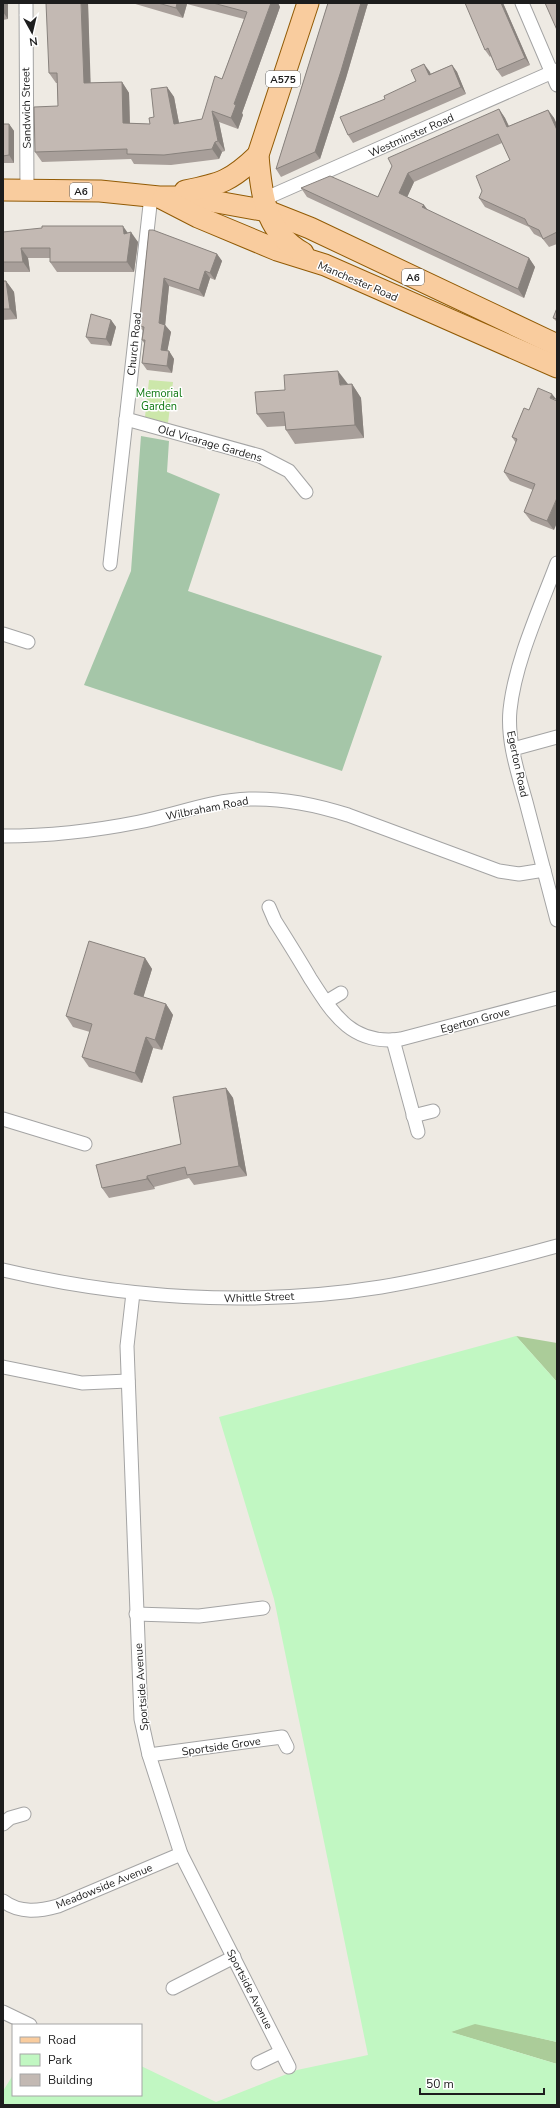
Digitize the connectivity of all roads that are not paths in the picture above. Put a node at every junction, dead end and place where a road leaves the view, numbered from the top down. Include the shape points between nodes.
1 (26, 3) edge
2 (308, 3) edge
3 (522, 3) edge
4 (555, 76) edge
5 (258, 155) junction
6 (3, 190) edge
7 (27, 190) junction
8 (155, 196) junction
9 (266, 205) junction
10 (324, 265) junction
11 (557, 345) edge
12 (557, 367) edge
13 (126, 419) junction
14 (306, 492) dead end
15 (557, 563) edge
16 (110, 564) dead end
17 (3, 634) edge
18 (28, 642) dead end
19 (557, 738) edge
20 (513, 749) junction
21 (3, 836) edge
22 (544, 870) junction
23 (269, 907) dead end
24 (557, 920) edge
25 (341, 993) dead end
26 (557, 998) edge
27 (326, 1002) junction
28 (393, 1040) junction
29 (433, 1111) dead end
30 (413, 1116) junction
31 (3, 1118) edge
32 (418, 1132) dead end
33 (85, 1144) dead end
34 (557, 1246) edge
35 (3, 1270) edge
36 (133, 1293) junction
37 (3, 1367) edge
38 (128, 1381) junction
39 (263, 1608) dead end
40 (136, 1614) junction
41 (287, 1747) dead end
42 (149, 1755) junction
43 (24, 1814) dead end
44 (3, 1824) edge
45 (181, 1854) junction
46 (3, 1901) edge
47 (234, 1958) junction
48 (173, 1988) dead end
49 (3, 2012) edge
50 (28, 2024) edge
51 (281, 2052) junction
52 (258, 2063) dead end
53 (288, 2067) dead end

1 - 7 street, Sandwich Street
2 - 5 main road, A575
3 - 4 street
4 - 9 street, Westminster Road
5 - 8 main road, A575 via 242,170 214,186
5 - 9 main road, A575
6 - 7 main road, Manchester Road / A6
7 - 8 main road, Manchester Road / A6 via 100,191
8 - 9 main road, Manchester Road / A6
8 - 10 main road, Manchester Road / A6 via 277,250
8 - 13 street, Church Road
9 - 10 main road, A575 via 285,242
9 - 11 main road, Manchester Road / A6
10 - 12 main road, Manchester Road / A6
13 - 14 street, Old Vicarage Gardens via 260,456 289,471
13 - 16 street, Church Road
15 - 20 street, Egerton Road via 513,692 510,712
17 - 18 street
19 - 20 street
20 - 22 street, Egerton Road
21 - 22 street, Wilbraham Road via 39,836 85,831 140,822 232,801 265,800 325,808 504,872 520,874
22 - 24 street, Egerton Road
23 - 27 street, Egerton Grove via 275,921
25 - 27 street
26 - 28 street, Egerton Grove
27 - 28 street, Egerton Grove via 352,1030 381,1041
28 - 30 street
29 - 30 street
30 - 32 street
31 - 33 street
34 - 36 street, Whittle Street via 424,1279 342,1292 226,1299
35 - 36 street, Whittle Street via 52,1282
36 - 38 street, Sportside Avenue via 128,1328
37 - 38 street via 82,1383
38 - 40 street, Sportside Avenue
39 - 40 street via 199,1616
40 - 42 street, Sportside Avenue via 141,1719
41 - 42 street, Sportside Grove via 282,1737
42 - 45 street, Sportside Avenue
43 - 44 street via 10,1818
45 - 46 street, Meadowside Avenue via 43,1910 29,1911
45 - 47 street, Sportside Avenue
47 - 48 street
47 - 51 street, Sportside Avenue
49 - 50 street
51 - 52 street
51 - 53 street, Sportside Avenue

